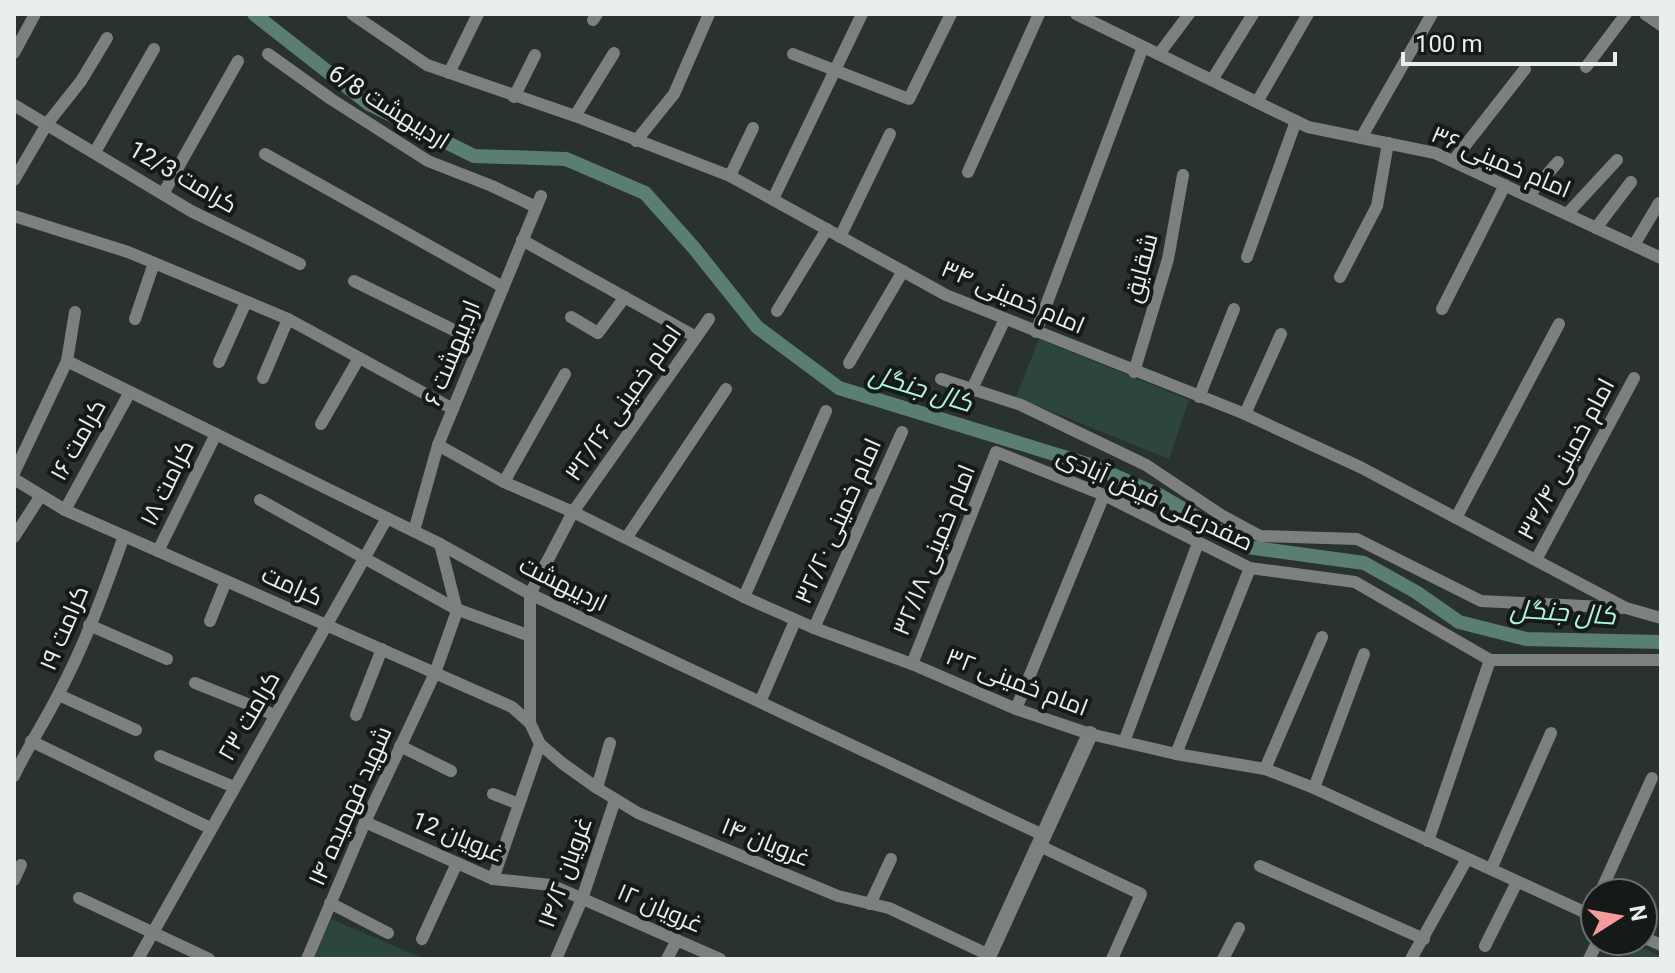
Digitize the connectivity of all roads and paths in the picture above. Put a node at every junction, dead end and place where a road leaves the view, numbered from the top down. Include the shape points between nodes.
1 (35, 14) edge
2 (352, 14) edge
3 (478, 14) edge
4 (709, 14) edge
5 (862, 14) edge
6 (951, 14) edge
7 (1039, 14) edge
8 (1189, 14) edge
9 (1253, 14) edge
10 (1308, 14) edge
11 (1432, 14) edge
12 (1626, 14) edge
13 (1645, 14) edge
14 (1082, 15) edge
15 (1661, 25) edge
16 (107, 38) dead end
17 (1143, 47) junction
18 (154, 49) dead end
19 (14, 53) edge
20 (614, 53) dead end
21 (268, 54) dead end
22 (793, 54) dead end
23 (1159, 54) junction
24 (535, 55) dead end
25 (238, 61) dead end
26 (1586, 67) dead end
27 (1525, 69) dead end
28 (835, 70) junction
29 (449, 73) junction
30 (1212, 80) junction
31 (514, 97) junction
32 (1257, 102) junction
33 (14, 105) edge
34 (575, 116) junction
35 (1296, 121) junction
36 (47, 124) junction
37 (753, 128) dead end
38 (890, 134) dead end
39 (1361, 138) junction
40 (636, 141) junction
41 (1388, 143) junction
42 (95, 152) junction
43 (265, 154) dead end
44 (1617, 160) dead end
45 (1453, 161) junction
46 (1558, 162) dead end
47 (968, 172) dead end
48 (1183, 175) dead end
49 (730, 176) junction
50 (14, 180) edge
51 (1631, 182) dead end
52 (1505, 185) junction
53 (163, 194) junction
54 (1528, 196) junction
55 (773, 199) junction
56 (539, 201) joint
57 (1659, 203) edge
58 (1567, 214) junction
59 (14, 216) edge
60 (1596, 228) junction
61 (827, 229) junction
62 (840, 237) junction
63 (522, 240) junction
64 (1634, 245) junction
65 (1247, 257) dead end
66 (1661, 258) edge
67 (154, 263) junction
68 (300, 264) dead end
69 (903, 271) junction
70 (1340, 277) dead end
71 (354, 281) dead end
72 (503, 287) junction
73 (625, 297) junction
74 (246, 302) junction
75 (1234, 309) dead end
76 (1442, 309) dead end
77 (777, 311) dead end
78 (75, 312) dead end
79 (571, 317) dead end
80 (135, 319) dead end
81 (288, 319) junction
82 (709, 319) dead end
83 (1005, 319) junction
84 (1559, 324) dead end
85 (1036, 332) junction
86 (1281, 334) dead end
87 (696, 337) junction
88 (480, 343) junction
89 (359, 358) junction
90 (67, 361) junction
91 (219, 362) dead end
92 (849, 363) dead end
93 (1134, 372) junction
94 (565, 374) dead end
95 (263, 378) dead end
96 (1634, 378) dead end
97 (941, 379) dead end
98 (726, 389) dead end
99 (972, 389) junction
100 (130, 392) junction
101 (1199, 397) junction
102 (453, 409) junction
103 (826, 411) dead end
104 (1245, 414) junction
105 (321, 424) dead end
106 (902, 432) dead end
107 (216, 434) junction
108 (438, 445) junction
109 (996, 452) joint
110 (14, 473) edge
111 (14, 479) edge
112 (504, 482) junction
113 (1104, 495) junction
114 (40, 497) junction
115 (260, 500) dead end
116 (65, 510) junction
117 (573, 512) junction
118 (387, 518) junction
119 (1456, 518) junction
120 (414, 531) junction
121 (124, 536) junction
122 (14, 537) edge
123 (627, 537) junction
124 (1198, 543) junction
125 (440, 544) junction
126 (158, 551) junction
127 (365, 558) junction
128 (1536, 560) junction
129 (1250, 568) junction
130 (226, 581) junction
131 (530, 594) junction
132 (744, 597) junction
133 (1626, 608) junction
134 (456, 609) junction
135 (1661, 617) edge
136 (210, 621) dead end
137 (795, 621) junction
138 (89, 625) junction
139 (326, 625) junction
140 (814, 628) junction
141 (530, 636) junction
142 (1322, 637) dead end
143 (382, 649) junction
144 (1364, 654) dead end
145 (167, 659) dead end
146 (1490, 660) junction
147 (1661, 660) edge
148 (912, 664) junction
149 (435, 673) junction
150 (195, 683) dead end
151 (59, 695) junction
152 (760, 702) junction
153 (1016, 709) junction
154 (275, 715) junction
155 (356, 715) dead end
156 (530, 723) junction
157 (136, 730) dead end
158 (1551, 733) dead end
159 (1090, 734) junction
160 (31, 741) junction
161 (1124, 742) junction
162 (610, 743) dead end
163 (540, 744) junction
164 (400, 746) junction
165 (1176, 754) junction
166 (160, 756) dead end
167 (1265, 769) junction
168 (451, 771) dead end
169 (14, 776) edge
170 (1652, 778) dead end
171 (234, 787) junction
172 (597, 788) junction
173 (1314, 788) junction
174 (493, 794) dead end
175 (615, 800) junction
176 (519, 804) junction
177 (365, 822) junction
178 (210, 828) junction
179 (1043, 841) junction
180 (1428, 841) junction
181 (891, 859) dead end
182 (1467, 859) junction
183 (457, 863) junction
184 (21, 865) dead end
185 (1260, 866) dead end
186 (1491, 869) junction
187 (1607, 877) edge
188 (493, 879) junction
189 (14, 880) edge
190 (1517, 882) junction
191 (79, 898) dead end
192 (582, 899) junction
193 (330, 903) junction
194 (870, 904) junction
195 (1579, 906) edge
196 (1239, 928) dead end
197 (154, 933) junction
198 (388, 933) dead end
199 (422, 939) dead end
200 (1424, 939) junction
201 (677, 940) junction
202 (1485, 946) dead end
203 (988, 957) edge
204 (138, 959) edge
205 (209, 959) edge
206 (307, 959) edge
207 (556, 959) edge
208 (667, 959) edge
209 (720, 959) edge
210 (1112, 959) edge
211 (1223, 959) edge
212 (1411, 959) edge

1 - 19 street
2 - 29 street, امام خمینی ۳۴ via 427,65
3 - 29 street
4 - 40 street via 674,94
5 - 28 street
6 - 28 street via 909,99
7 - 47 street
8 - 23 street
9 - 30 street
10 - 32 street
11 - 39 street
12 - 26 street
13 - 15 street
14 - 17 street, امام خمینی ۳۶
16 - 36 street
17 - 23 street, امام خمینی ۳۶
17 - 85 street
18 - 42 street
20 - 34 street
21 - 56 street, اردیبهشت 6/8 via 428,161
22 - 28 street
23 - 30 street, امام خمینی ۳۶
24 - 31 street
25 - 53 street
27 - 45 street
28 - 55 street
29 - 31 street, امام خمینی ۳۴
30 - 32 street, امام خمینی ۳۶
31 - 34 street, امام خمینی ۳۴
32 - 35 street, امام خمینی ۳۶
33 - 36 street, کرامت 12/3
34 - 40 street, امام خمینی ۳۴
35 - 39 street, امام خمینی ۳۶
35 - 65 street
36 - 42 street, کرامت 12/3
36 - 50 street
37 - 49 street
38 - 62 street
39 - 41 street, امام خمینی ۳۶
40 - 49 street, امام خمینی ۳۴
41 - 45 street, امام خمینی ۳۶
41 - 70 street via 1377,206
42 - 53 street, کرامت 12/3
43 - 72 street
44 - 58 street
45 - 52 street, امام خمینی ۳۶
46 - 54 street
48 - 93 street, شقایق via 1168,259
49 - 55 street, امام خمینی ۳۴
51 - 60 street
52 - 54 street, امام خمینی ۳۶
52 - 76 street
53 - 68 street, کرامت 12/3
54 - 58 street, امام خمینی ۳۶
55 - 61 street, امام خمینی ۳۴
56 - 63 street, اردیبهشت ۶
57 - 64 street
58 - 60 street, امام خمینی ۳۶
59 - 67 street
60 - 64 street, امام خمینی ۳۶
61 - 62 street, امام خمینی ۳۴
61 - 77 street
62 - 69 street, امام خمینی ۳۴
63 - 72 street, اردیبهشت ۶
63 - 73 street
64 - 66 street, امام خمینی ۳۶
67 - 74 street
67 - 80 street
69 - 83 street, امام خمینی ۳۴
69 - 92 street
71 - 88 street
72 - 88 street, اردیبهشت ۶
73 - 79 street via 598,333
73 - 87 street
74 - 81 street
74 - 91 street
75 - 101 street
78 - 90 street
81 - 89 street
81 - 95 street
82 - 87 street, امام خمینی ۳۲/۲۶
83 - 85 street, امام خمینی ۳۴
83 - 99 street
84 - 119 street
85 - 93 street, امام خمینی ۳۴
86 - 104 street
87 - 117 street, امام خمینی ۳۲/۲۶
88 - 102 street, اردیبهشت ۶
89 - 102 street
89 - 105 street
90 - 100 street, اردیبهشت
90 - 110 street
93 - 101 street, امام خمینی ۳۴
94 - 112 street
96 - 128 street, امام خمینی ۳۴/۴
97 - 99 street
98 - 123 street
99 - 133 street via 1021,405 1146,465 1260,536 1357,539 1481,601
100 - 107 street, اردیبهشت
100 - 116 street, کرامت ۱۶
101 - 104 street, امام خمینی ۳۴
102 - 108 street, اردیبهشت ۶
103 - 132 street
104 - 119 street, امام خمینی ۳۴
106 - 140 street, امام خمینی ۳۲/۲۰
107 - 118 street, اردیبهشت
107 - 126 street, کرامت ۱۸
108 - 112 street, امام خمینی ۳۲
108 - 120 street, اردیبهشت ۶
109 - 113 street, صفدرعلی فیض آبادی
109 - 148 street, امام خمینی ۳۲/۱۸
111 - 114 street, کرامت
112 - 117 street, امام خمینی ۳۲
113 - 124 street, صفدرعلی فیض آبادی
113 - 153 street
114 - 116 street, کرامت
114 - 122 street
115 - 127 street
116 - 121 street, کرامت
117 - 123 street, امام خمینی ۳۲
117 - 131 street, امام خمینی ۳۲/۲۶
118 - 120 street, اردیبهشت
118 - 127 street, کرامت ۲۳
119 - 128 street, امام خمینی ۳۴
120 - 125 street, اردیبهشت
121 - 126 street, کرامت
121 - 138 street, کرامت ۱۹
123 - 132 street, امام خمینی ۳۲
124 - 129 street, صفدرعلی فیض آبادی
124 - 161 street
125 - 131 street, اردیبهشت
125 - 134 street
126 - 130 street, کرامت
127 - 134 street
127 - 139 street, کرامت ۲۳
128 - 133 street, امام خمینی ۳۴
129 - 146 street, صفدرعلی فیض آبادی via 1355,582
129 - 165 street
130 - 136 street
130 - 139 street, کرامت
131 - 141 street
131 - 152 street, اردیبهشت
132 - 137 street, امام خمینی ۳۲
133 - 135 street, امام خمینی ۳۴
134 - 141 street
134 - 149 street, شهید فهمیده ۱۴
137 - 140 street, امام خمینی ۳۲
137 - 152 street
138 - 145 street
138 - 151 street, کرامت ۱۹
139 - 143 street, کرامت
139 - 154 street, کرامت ۲۳
140 - 148 street, امام خمینی ۳۲
141 - 156 street
142 - 167 street
143 - 149 street, کرامت
143 - 155 street
144 - 173 street
146 - 147 street
146 - 180 street
148 - 153 street, امام خمینی ۳۲
149 - 156 street, کرامت via 512,707
149 - 164 street, شهید فهمیده ۱۴
150 - 154 street
151 - 157 street
151 - 160 street, کرامت ۱۹
152 - 179 street, اردیبهشت
153 - 159 street, امام خمینی ۳۲
154 - 171 street, کرامت ۲۳
156 - 163 street, کرامت
158 - 186 street
159 - 161 street, امام خمینی ۳۲
159 - 179 street
160 - 169 street, کرامت ۱۹
160 - 178 street
161 - 165 street, امام خمینی ۳۲
162 - 172 street
163 - 172 street, غرویان ۱۴
163 - 176 street
164 - 168 street
164 - 177 street, شهید فهمیده ۱۴
165 - 167 street, امام خمینی ۳۲
166 - 171 street
167 - 173 street, امام خمینی ۳۲
170 - 187 street
171 - 178 street, کرامت ۲۳
172 - 175 street, غرویان ۱۴
173 - 180 street, امام خمینی ۳۲
174 - 176 street
175 - 192 street, غرویان ۱۴/۲
175 - 194 street, غرویان ۱۴ via 823,890
176 - 188 street
177 - 183 street, غرویان 12
177 - 193 street, شهید فهمیده ۱۴
178 - 197 street, کرامت ۲۳
179 - 203 street
179 - 210 street, اردیبهشت via 1141,894
180 - 182 street, امام خمینی ۳۲
181 - 194 street
182 - 186 street, امام خمینی ۳۲
182 - 200 street
183 - 188 street, غرویان 12
183 - 199 street
184 - 189 street
185 - 200 street
186 - 190 street, امام خمینی ۳۲
188 - 192 street, غرویان 12 via 551,885
190 - 195 street, امام خمینی ۳۲
190 - 202 street
191 - 197 street
192 - 201 street, غرویان ۱۲
192 - 207 street, غرویان ۱۴/۲
193 - 198 street
193 - 206 street, شهید فهمیده ۱۴
194 - 203 street, غرویان ۱۴ via 889,908
196 - 211 street
197 - 204 street, کرامت ۲۳
197 - 205 street
200 - 212 street
201 - 208 street
201 - 209 street, غرویان ۱۲

